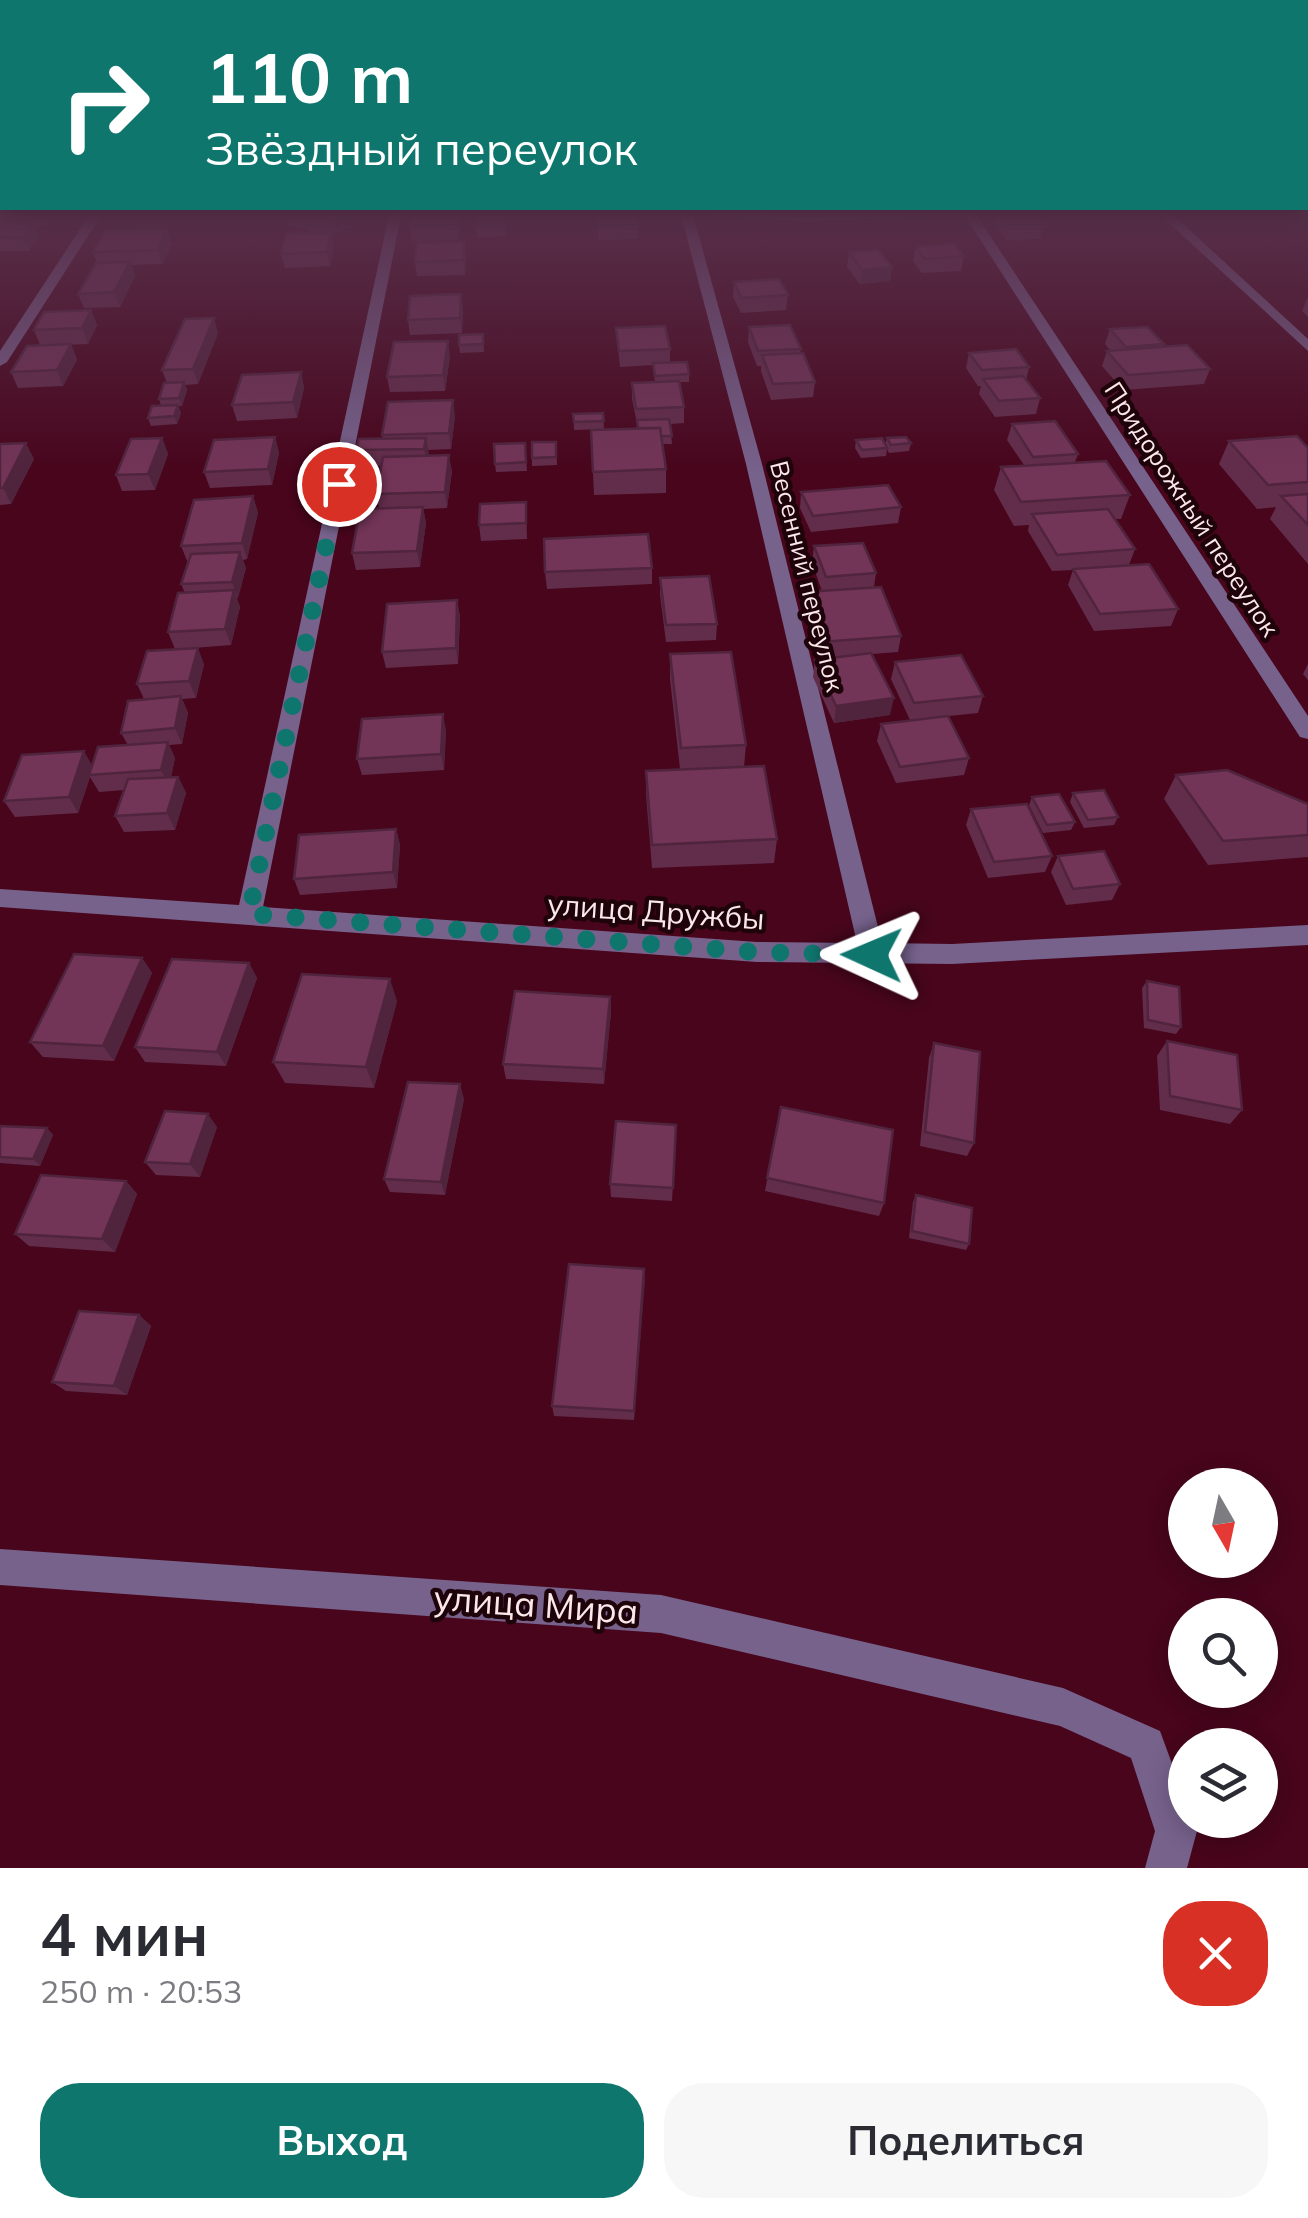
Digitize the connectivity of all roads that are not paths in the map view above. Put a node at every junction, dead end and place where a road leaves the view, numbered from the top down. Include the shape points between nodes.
1 (41, 298) edge
2 (378, 298) edge
3 (711, 298) edge
4 (1025, 298) edge
5 (1255, 298) edge
6 (1308, 348) edge
7 (0, 362) edge
8 (1308, 732) edge
9 (0, 898) edge
10 (249, 914) junction
11 (1308, 935) edge
12 (872, 955) junction
13 (0, 1567) edge
14 (1166, 1868) edge

1 - 7 street
2 - 10 street
3 - 12 street, Весенний переулок
4 - 8 street, Придорожный переулок
5 - 6 street
9 - 10 street, улица Дружбы
10 - 12 street, улица Дружбы
11 - 12 street, улица Дружбы
13 - 14 street, улица Мира via 660,1614 1063,1707 1146,1746 1176,1831

